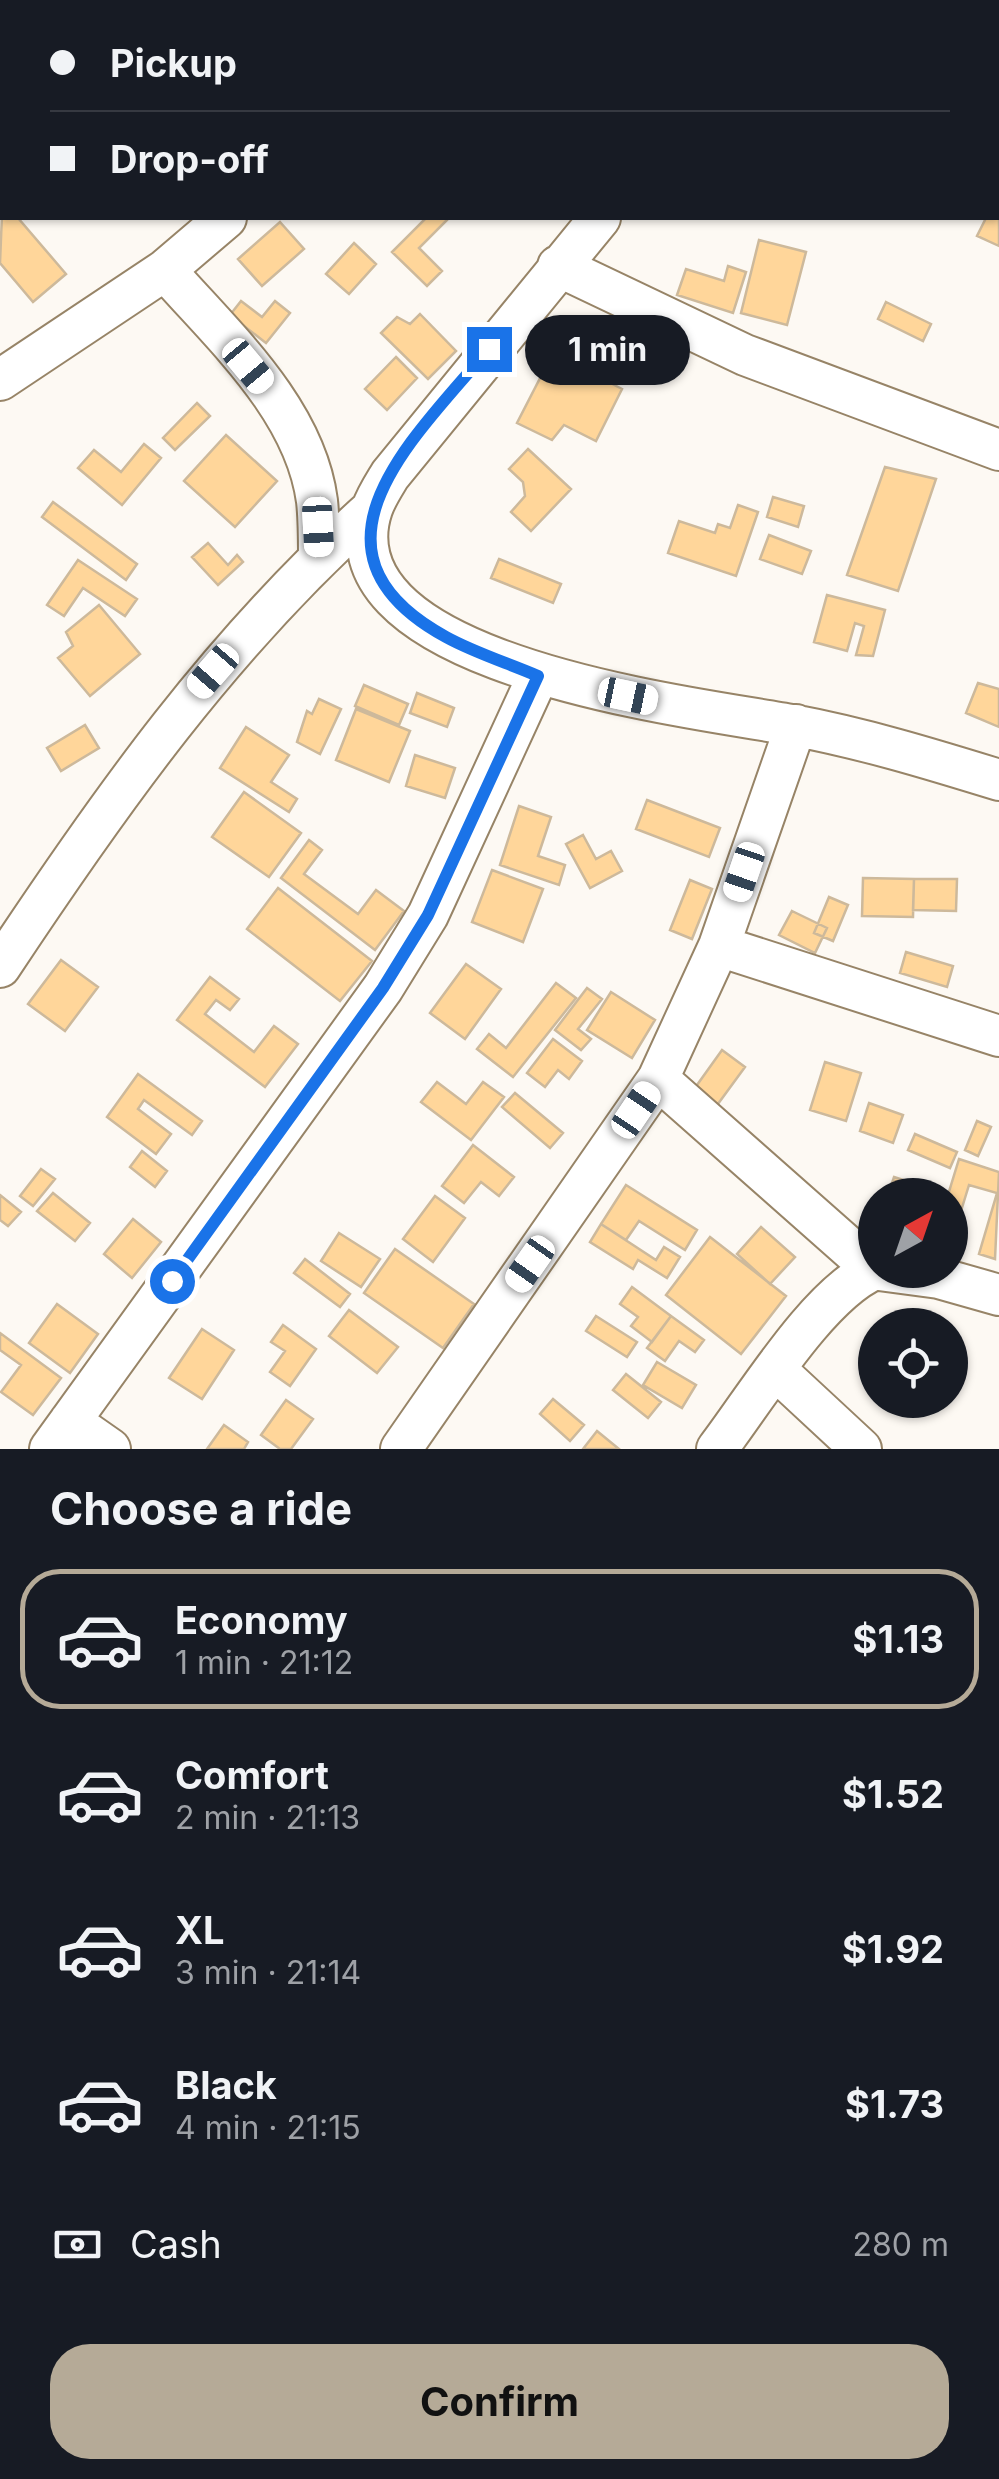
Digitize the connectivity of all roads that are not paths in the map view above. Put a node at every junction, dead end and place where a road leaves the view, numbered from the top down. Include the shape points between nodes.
1 (224, 220) edge
2 (598, 220) edge
3 (558, 266) junction
4 (165, 270) junction
5 (0, 380) edge
6 (999, 450) edge
7 (371, 510) junction
8 (320, 556) junction
9 (538, 676) junction
10 (796, 726) junction
11 (999, 780) edge
12 (719, 946) junction
13 (0, 966) edge
14 (999, 1036) edge
15 (658, 1079) junction
16 (858, 1254) edge
17 (858, 1279) edge
18 (968, 1287) edge
19 (999, 1296) edge
20 (777, 1371) junction
21 (60, 1435) edge
22 (110, 1449) edge
23 (402, 1449) edge
24 (718, 1449) edge
25 (860, 1449) edge

1 - 4 street
2 - 3 street
3 - 6 street via 745,355
3 - 7 street via 426,426
4 - 5 street
4 - 8 street via 273,395 316,498
7 - 8 street
7 - 9 street via 372,560 409,613 447,638
8 - 13 street via 192,694
9 - 10 street
9 - 21 street via 428,915 401,959
10 - 11 street
10 - 12 street
12 - 14 street
12 - 15 street
15 - 16 street
15 - 23 street
17 - 20 street via 825,1307
18 - 19 street
20 - 24 street
20 - 25 street
21 - 22 street

